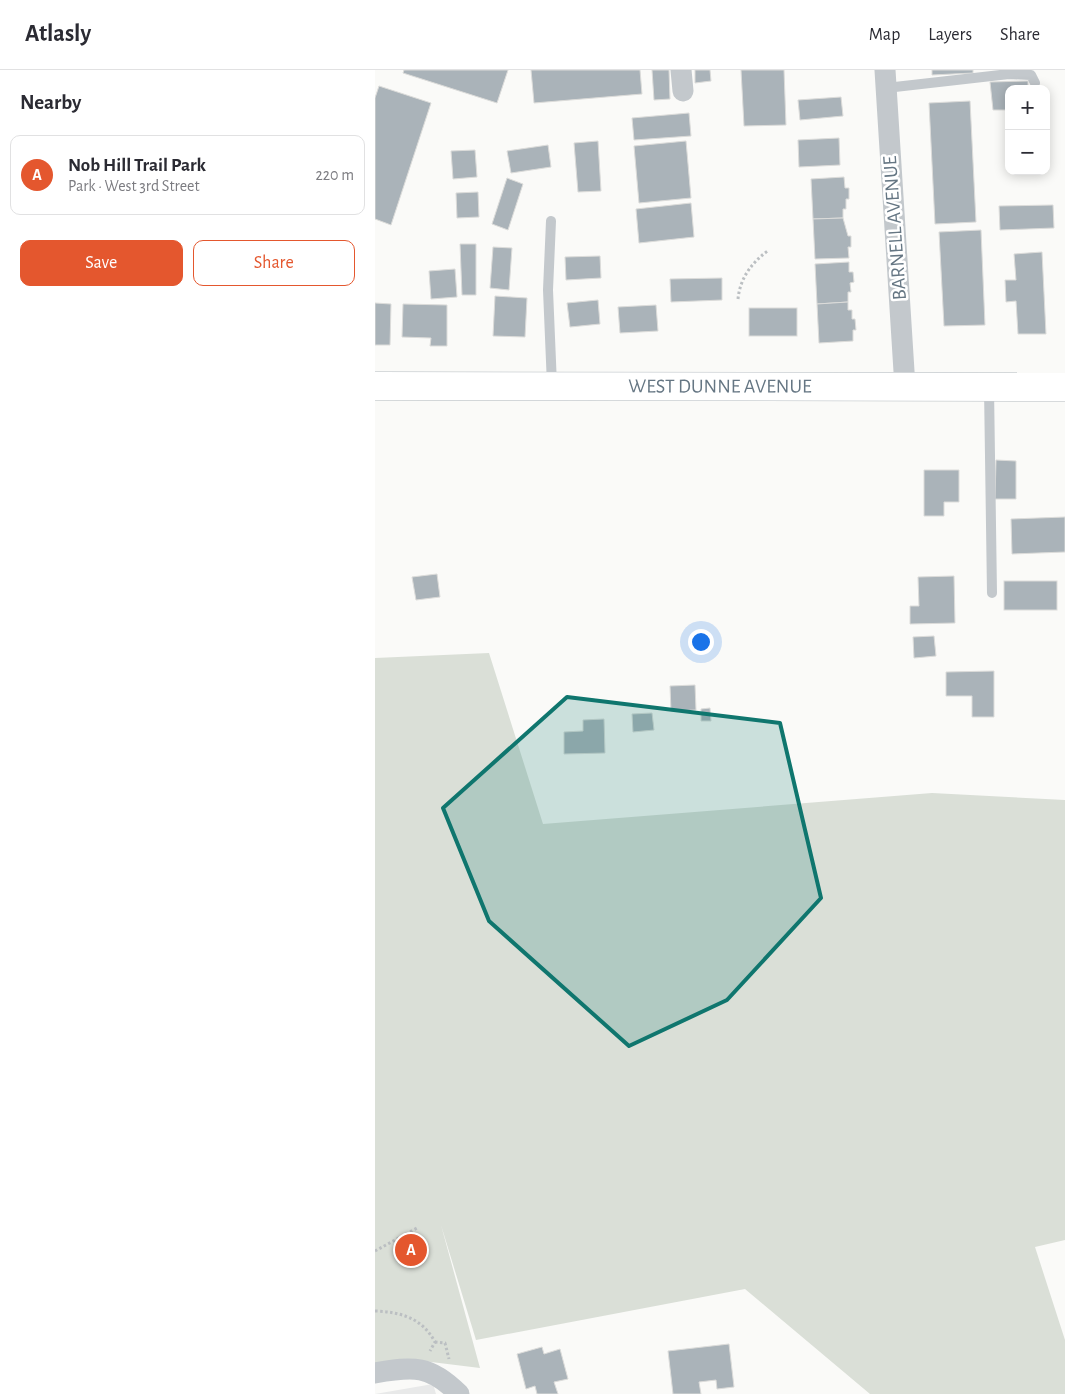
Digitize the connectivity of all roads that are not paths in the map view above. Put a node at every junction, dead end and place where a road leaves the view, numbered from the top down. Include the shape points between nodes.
1 (681, 70) edge
2 (886, 79) edge
3 (1035, 83) dead end
4 (683, 91) dead end
5 (551, 220) dead end
6 (375, 386) edge
7 (552, 386) junction
8 (905, 387) junction
9 (989, 387) junction
10 (1065, 387) edge
11 (992, 593) dead end
12 (375, 1373) edge
13 (459, 1394) edge

1 - 4 street
2 - 3 lane via 1009,74 1031,75
2 - 8 street, BARNELL AVENUE
5 - 7 lane via 548,290
6 - 7 main road, WEST DUNNE AVENUE
7 - 8 main road, WEST DUNNE AVENUE
8 - 9 main road, WEST DUNNE AVENUE
9 - 10 main road, WEST DUNNE AVENUE
9 - 11 lane
12 - 13 street via 409,1367 443,1377

